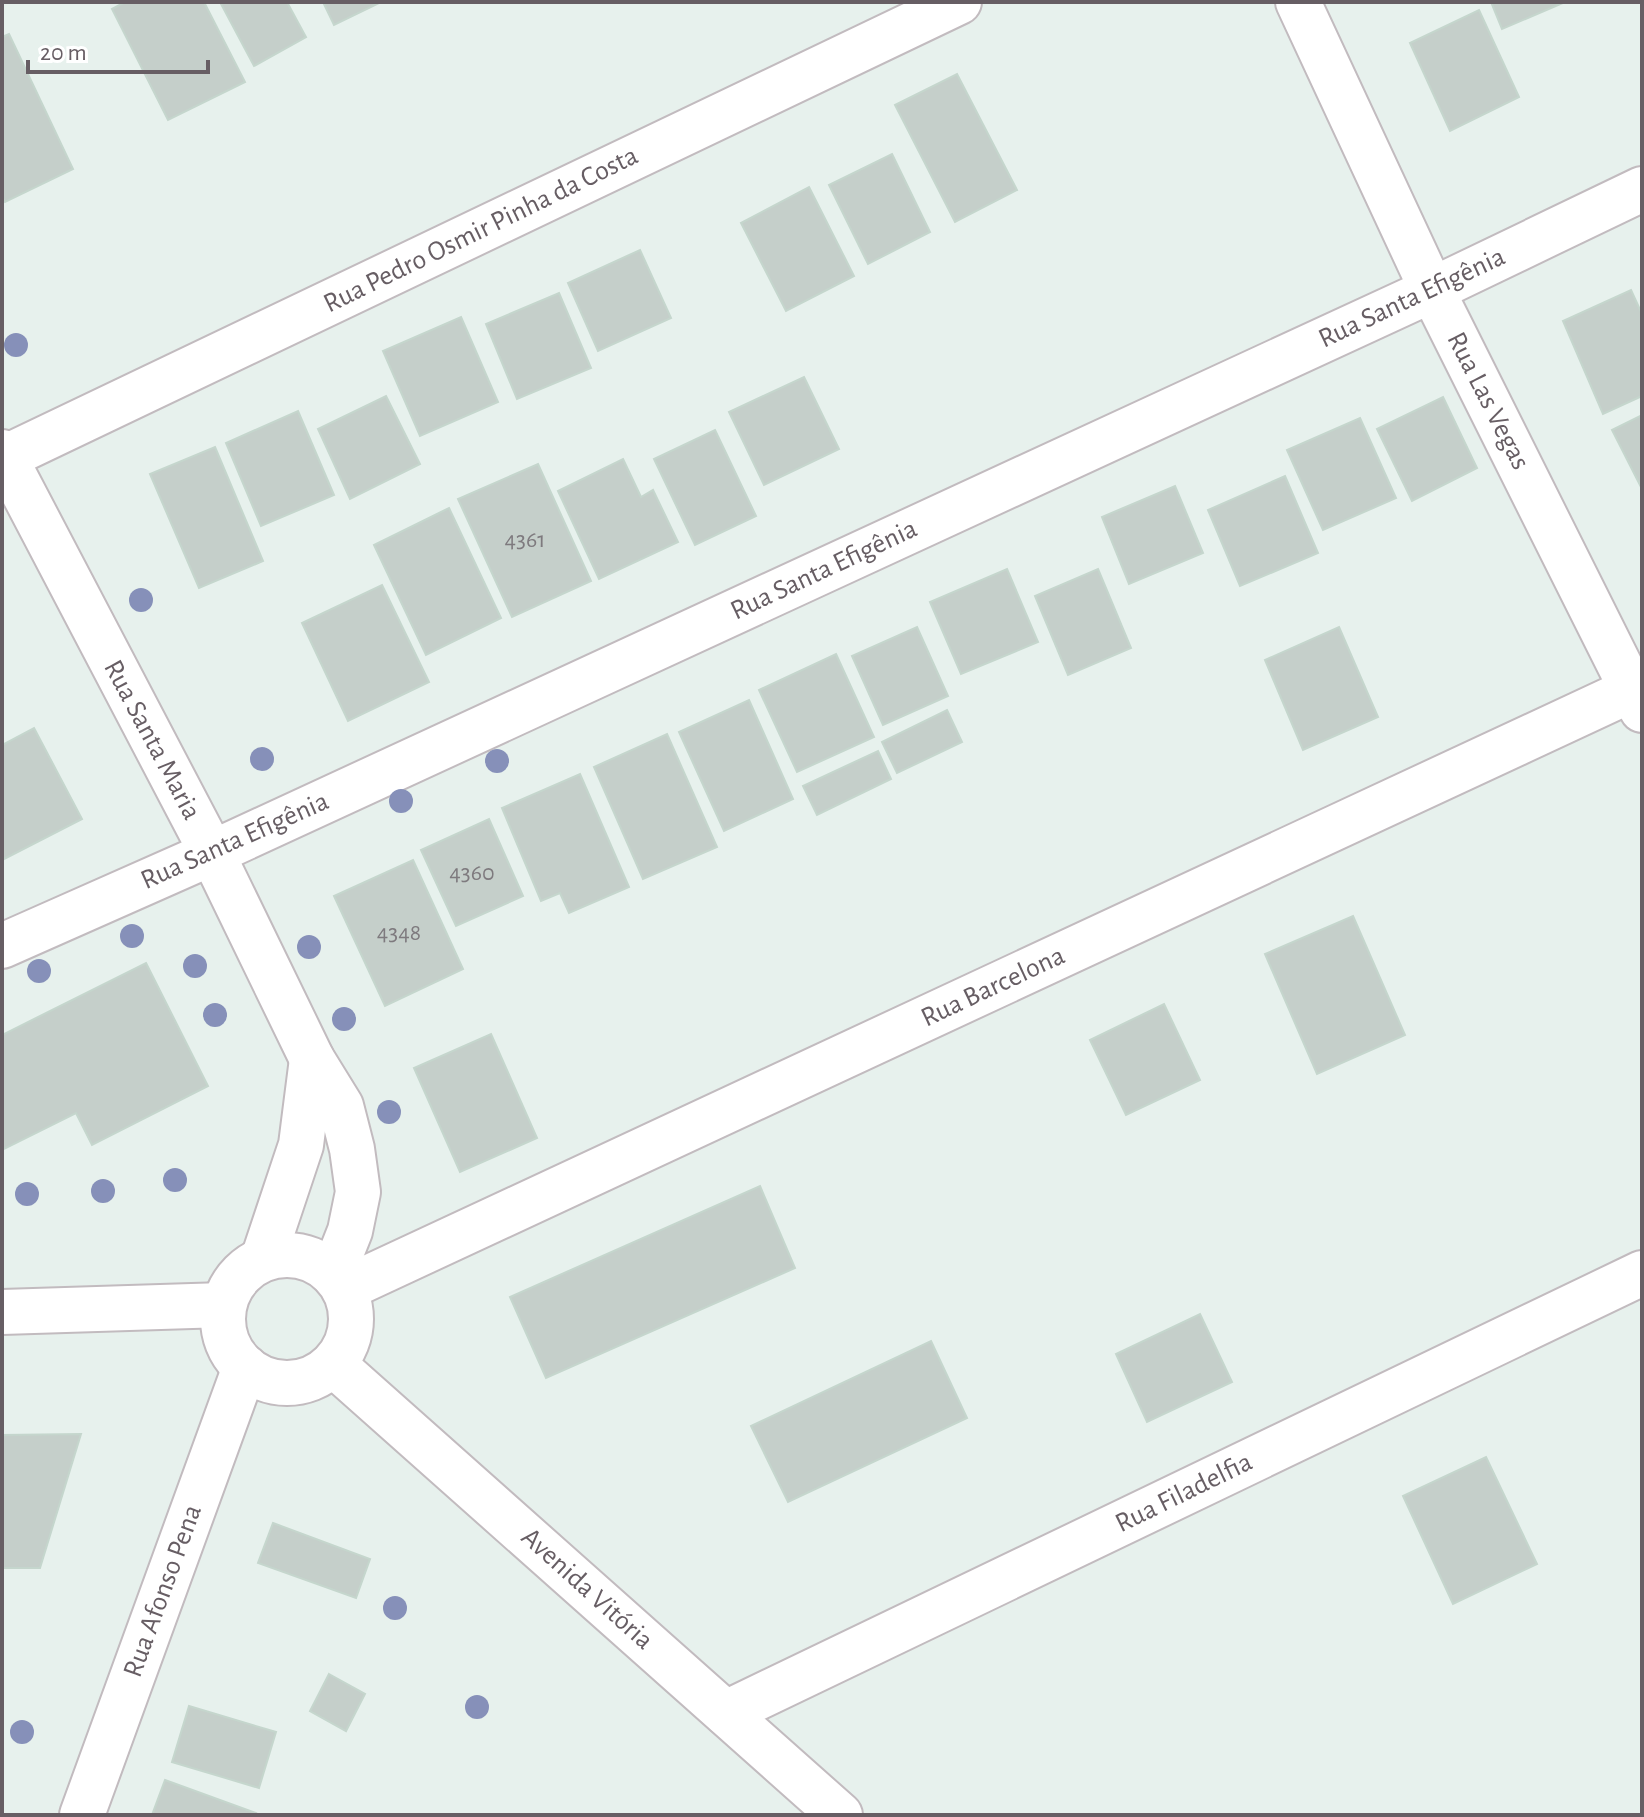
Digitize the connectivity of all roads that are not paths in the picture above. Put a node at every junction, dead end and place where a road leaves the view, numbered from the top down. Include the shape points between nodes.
1 (959, 2) edge
2 (1298, 2) edge
3 (1642, 189) edge
4 (1432, 290) junction
5 (3, 456) edge
6 (1639, 695) edge
7 (212, 853) junction
8 (2, 946) edge
9 (312, 1059) junction
10 (263, 1259) junction
11 (1642, 1273) edge
12 (338, 1282) junction
13 (224, 1305) junction
14 (2, 1312) edge
15 (333, 1364) junction
16 (245, 1367) junction
17 (726, 1713) junction
18 (82, 1815) edge
19 (840, 1815) edge

1 - 5 street, Rua Pedro Osmir Pinha da Costa
2 - 4 street, Rua Las Vegas
3 - 4 street, Rua Santa Efigênia
4 - 6 street, Rua Las Vegas
4 - 7 street, Rua Santa Efigênia
5 - 7 street, Rua Santa Maria
6 - 12 street, Rua Barcelona
7 - 8 street, Rua Santa Efigênia
7 - 9 street, Rua Santa Maria
9 - 10 street via 301,1145
9 - 12 street, Rua Santa Maria via 341,1106 358,1192
10 - 12 street via 300,1256 318,1263
10 - 13 street via 245,1270
11 - 17 street, Rua Filadelfia
12 - 15 street via 351,1320
13 - 14 street
13 - 16 street via 226,1339
15 - 16 street via 317,1376 280,1383
15 - 17 street, Avenida Vitória
16 - 18 street, Rua Afonso Pena
17 - 19 street, Avenida Vitória

